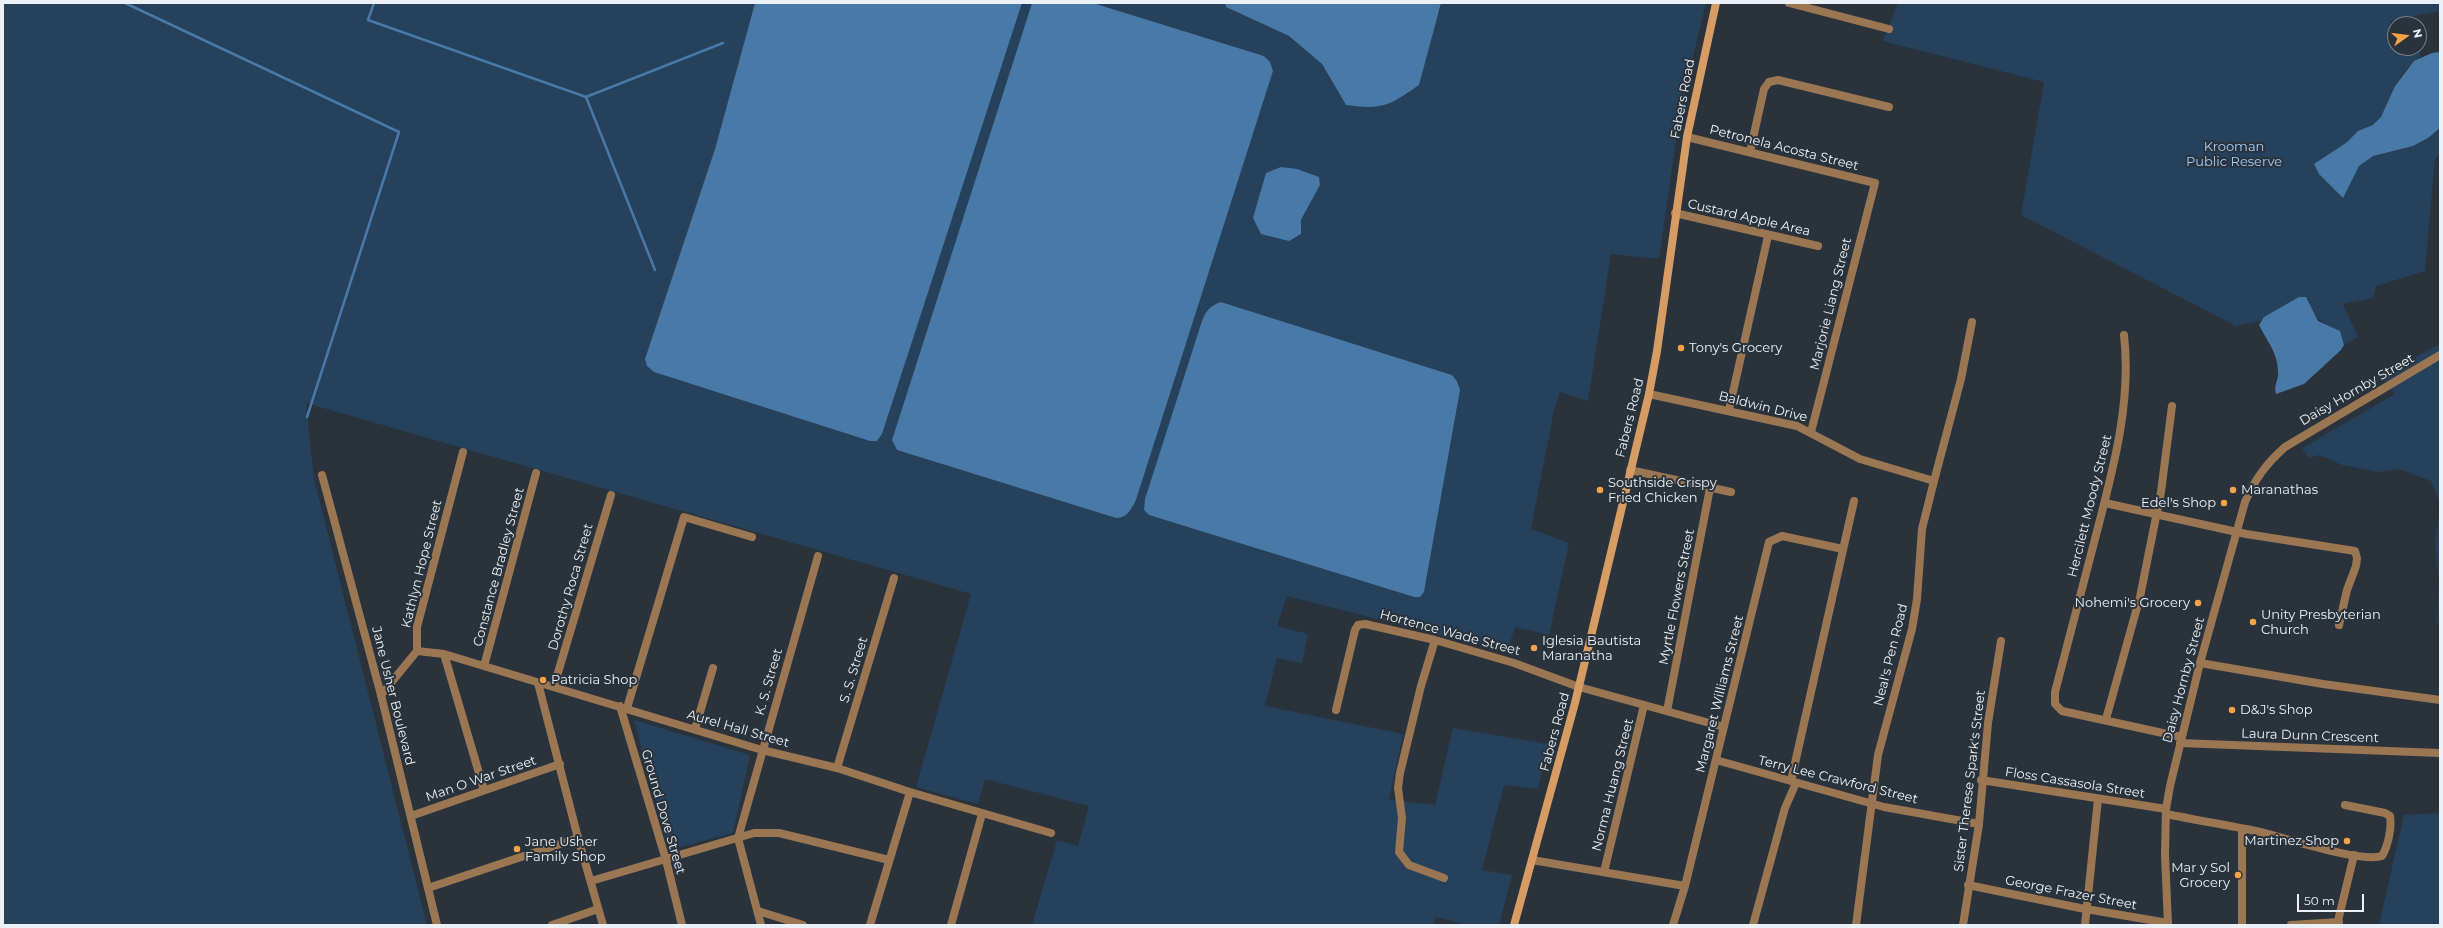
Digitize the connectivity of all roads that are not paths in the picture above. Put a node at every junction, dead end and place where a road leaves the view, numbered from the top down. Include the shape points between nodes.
1 (1716, 3) edge
2 (1789, 3) edge
3 (1889, 29) dead end
4 (1890, 107) dead end
5 (1687, 137) junction
6 (1750, 152) junction
7 (1875, 183) joint
8 (1675, 214) junction
9 (1768, 236) junction
10 (1818, 246) dead end
11 (1972, 322) dead end
12 (2124, 335) dead end
13 (2440, 355) edge
14 (1649, 394) junction
15 (2172, 406) dead end
16 (1729, 410) junction
17 (1811, 432) junction
18 (463, 452) dead end
19 (1630, 470) junction
20 (536, 474) dead end
21 (322, 475) dead end
22 (1934, 482) junction
23 (1710, 488) junction
24 (1731, 492) dead end
25 (610, 495) dead end
26 (1854, 501) dead end
27 (2105, 502) junction
28 (2156, 515) junction
29 (2237, 531) junction
30 (752, 537) dead end
31 (1843, 549) junction
32 (818, 556) dead end
33 (894, 578) dead end
34 (2339, 625) dead end
35 (1435, 640) junction
36 (2001, 641) dead end
37 (417, 651) junction
38 (444, 654) junction
39 (2200, 662) junction
40 (484, 666) junction
41 (713, 668) dead end
42 (538, 683) junction
43 (554, 686) junction
44 (1580, 687) junction
45 (381, 695) junction
46 (2440, 700) edge
47 (1644, 704) junction
48 (2055, 704) joint
49 (623, 707) junction
50 (1336, 710) dead end
51 (1667, 711) junction
52 (2106, 719) junction
53 (1724, 727) junction
54 (695, 729) junction
55 (2180, 740) junction
56 (762, 750) junction
57 (2440, 753) edge
58 (1716, 760) junction
59 (560, 764) junction
60 (837, 768) junction
61 (1981, 780) junction
62 (1793, 782) junction
63 (484, 790) junction
64 (910, 792) junction
65 (2098, 799) junction
66 (1873, 804) junction
67 (2345, 805) dead end
68 (2166, 811) junction
69 (982, 814) junction
70 (411, 816) junction
71 (1979, 824) junction
72 (2242, 829) junction
73 (1051, 833) dead end
74 (578, 838) junction
75 (738, 838) junction
76 (2354, 855) junction
77 (666, 860) junction
78 (889, 860) junction
79 (1532, 860) junction
80 (1604, 872) junction
81 (1444, 878) dead end
82 (591, 881) junction
83 (1968, 885) junction
84 (1685, 886) junction
85 (428, 888) junction
86 (598, 909) junction
87 (2087, 909) junction
88 (758, 911) junction
89 (2168, 924) edge
90 (2338, 924) edge
91 (437, 925) edge
92 (552, 925) edge
93 (603, 925) edge
94 (682, 925) edge
95 (761, 925) edge
96 (803, 925) edge
97 (870, 925) edge
98 (951, 925) edge
99 (1514, 925) edge
100 (1673, 925) edge
101 (1753, 925) edge
102 (1856, 925) edge
103 (1963, 925) edge
104 (2085, 925) edge
105 (2242, 925) edge
106 (2291, 925) edge

1 - 5 main road, Fabers Road
2 - 3 street
4 - 6 street via 1778,80 1770,82 1764,88
5 - 6 street, Petronela Acosta Street
5 - 8 main road, Fabers Road
6 - 7 street, Petronela Acosta Street
7 - 17 street, Marjorie Liang Street
8 - 9 street, Custard Apple Area
8 - 14 main road, Fabers Road
9 - 10 street, Custard Apple Area
9 - 16 street
11 - 22 street, Neal's Pen Road via 1961,379
12 - 27 street, Hercilett Moody Street via 2127,358 2122,420
13 - 29 street, Daisy Hornby Street via 2285,447 2258,474 2245,502
14 - 16 street, Baldwin Drive
14 - 19 main road, Fabers Road
15 - 28 street
16 - 17 street, Baldwin Drive
17 - 22 street, Baldwin Drive via 1860,459
18 - 37 street, Kathlyn Hope Street via 417,627
19 - 23 street
19 - 44 main road, Fabers Road
20 - 40 street, Constance Bradley Street
21 - 45 street, Jane Usher Boulevard
22 - 66 street, Neal's Pen Road via 1922,529 1918,591 1912,629 1881,741
23 - 24 street
23 - 51 street, Myrtle Flowers Street
25 - 43 street, Dorothy Roca Street
26 - 31 street
27 - 28 street
27 - 48 street, Hercilett Moody Street via 2055,692
28 - 29 street
28 - 52 street via 2140,597
29 - 34 street via 2355,551 2356,566 2347,590
29 - 39 street, Daisy Hornby Street
30 - 49 street via 684,517
31 - 53 street, Margaret Williams Street via 1782,536 1769,542
31 - 62 street
32 - 56 street, K. S. Street
33 - 60 street, S. S. Street
35 - 44 street, Hortence Wade Street via 1514,663
35 - 50 street, Hortence Wade Street via 1372,624 1358,626
35 - 81 street via 1400,773 1398,788 1402,818 1399,852 1409,865
36 - 61 street, Sister Therese Spark's Street
37 - 38 street, Aurel Hall Street
37 - 45 street
38 - 40 street, Aurel Hall Street
38 - 63 street
39 - 46 street via 2323,684
39 - 55 street, Daisy Hornby Street
40 - 42 street, Aurel Hall Street
41 - 54 street
42 - 43 street, Aurel Hall Street
42 - 59 street
43 - 49 street, Aurel Hall Street
44 - 47 street, Hortence Wade Street
44 - 79 main road, Fabers Road
45 - 70 street, Jane Usher Boulevard
47 - 51 street, Hortence Wade Street
47 - 80 street, Norma Huang Street
48 - 52 street, Laura Dunn Crescent via 2062,710
49 - 54 street, Aurel Hall Street
49 - 77 street, Ground Dove Street
51 - 53 street, Hortence Wade Street
52 - 55 street, Laura Dunn Crescent
53 - 58 street, Margaret Williams Street
54 - 56 street, Aurel Hall Street
55 - 57 street, Laura Dunn Crescent
55 - 68 street, Daisy Hornby Street
56 - 60 street, Aurel Hall Street
56 - 75 street, K. S. Street
58 - 62 street, Terry Lee Crawford Street
58 - 84 street, Margaret Williams Street
59 - 63 street, Man O War Street
59 - 74 street
60 - 64 street, Aurel Hall Street
61 - 65 street, Floss Cassasola Street
61 - 71 street, Sister Therese Spark's Street
62 - 66 street, Terry Lee Crawford Street
62 - 101 street
63 - 70 street, Man O War Street
64 - 69 street, Aurel Hall Street
64 - 78 street
65 - 68 street, Floss Cassasola Street
65 - 87 street
66 - 71 street, Terry Lee Crawford Street
66 - 102 street, Neal's Pen Road
67 - 76 street, Floss Cassasola Street via 2390,816 2386,849 2382,856 2374,858
68 - 72 street, Floss Cassasola Street
68 - 89 street, Daisy Hornby Street
69 - 73 street, Aurel Hall Street
69 - 98 street
70 - 85 street, Jane Usher Boulevard
71 - 83 street, Sister Therese Spark's Street
72 - 76 street, Floss Cassasola Street
72 - 105 street
74 - 82 street
74 - 85 street
75 - 77 street
75 - 78 street via 754,833 779,833
75 - 88 street
76 - 90 street
77 - 82 street
77 - 94 street, Ground Dove Street
78 - 97 street
79 - 80 street
79 - 99 main road, Fabers Road
80 - 84 street
82 - 86 street
83 - 87 street, George Frazer Street
83 - 103 street, Sister Therese Spark's Street
84 - 100 street, Margaret Williams Street
85 - 91 street, Jane Usher Boulevard
86 - 92 street
86 - 93 street
87 - 89 street, George Frazer Street
87 - 104 street
88 - 95 street
88 - 96 street
90 - 106 street

